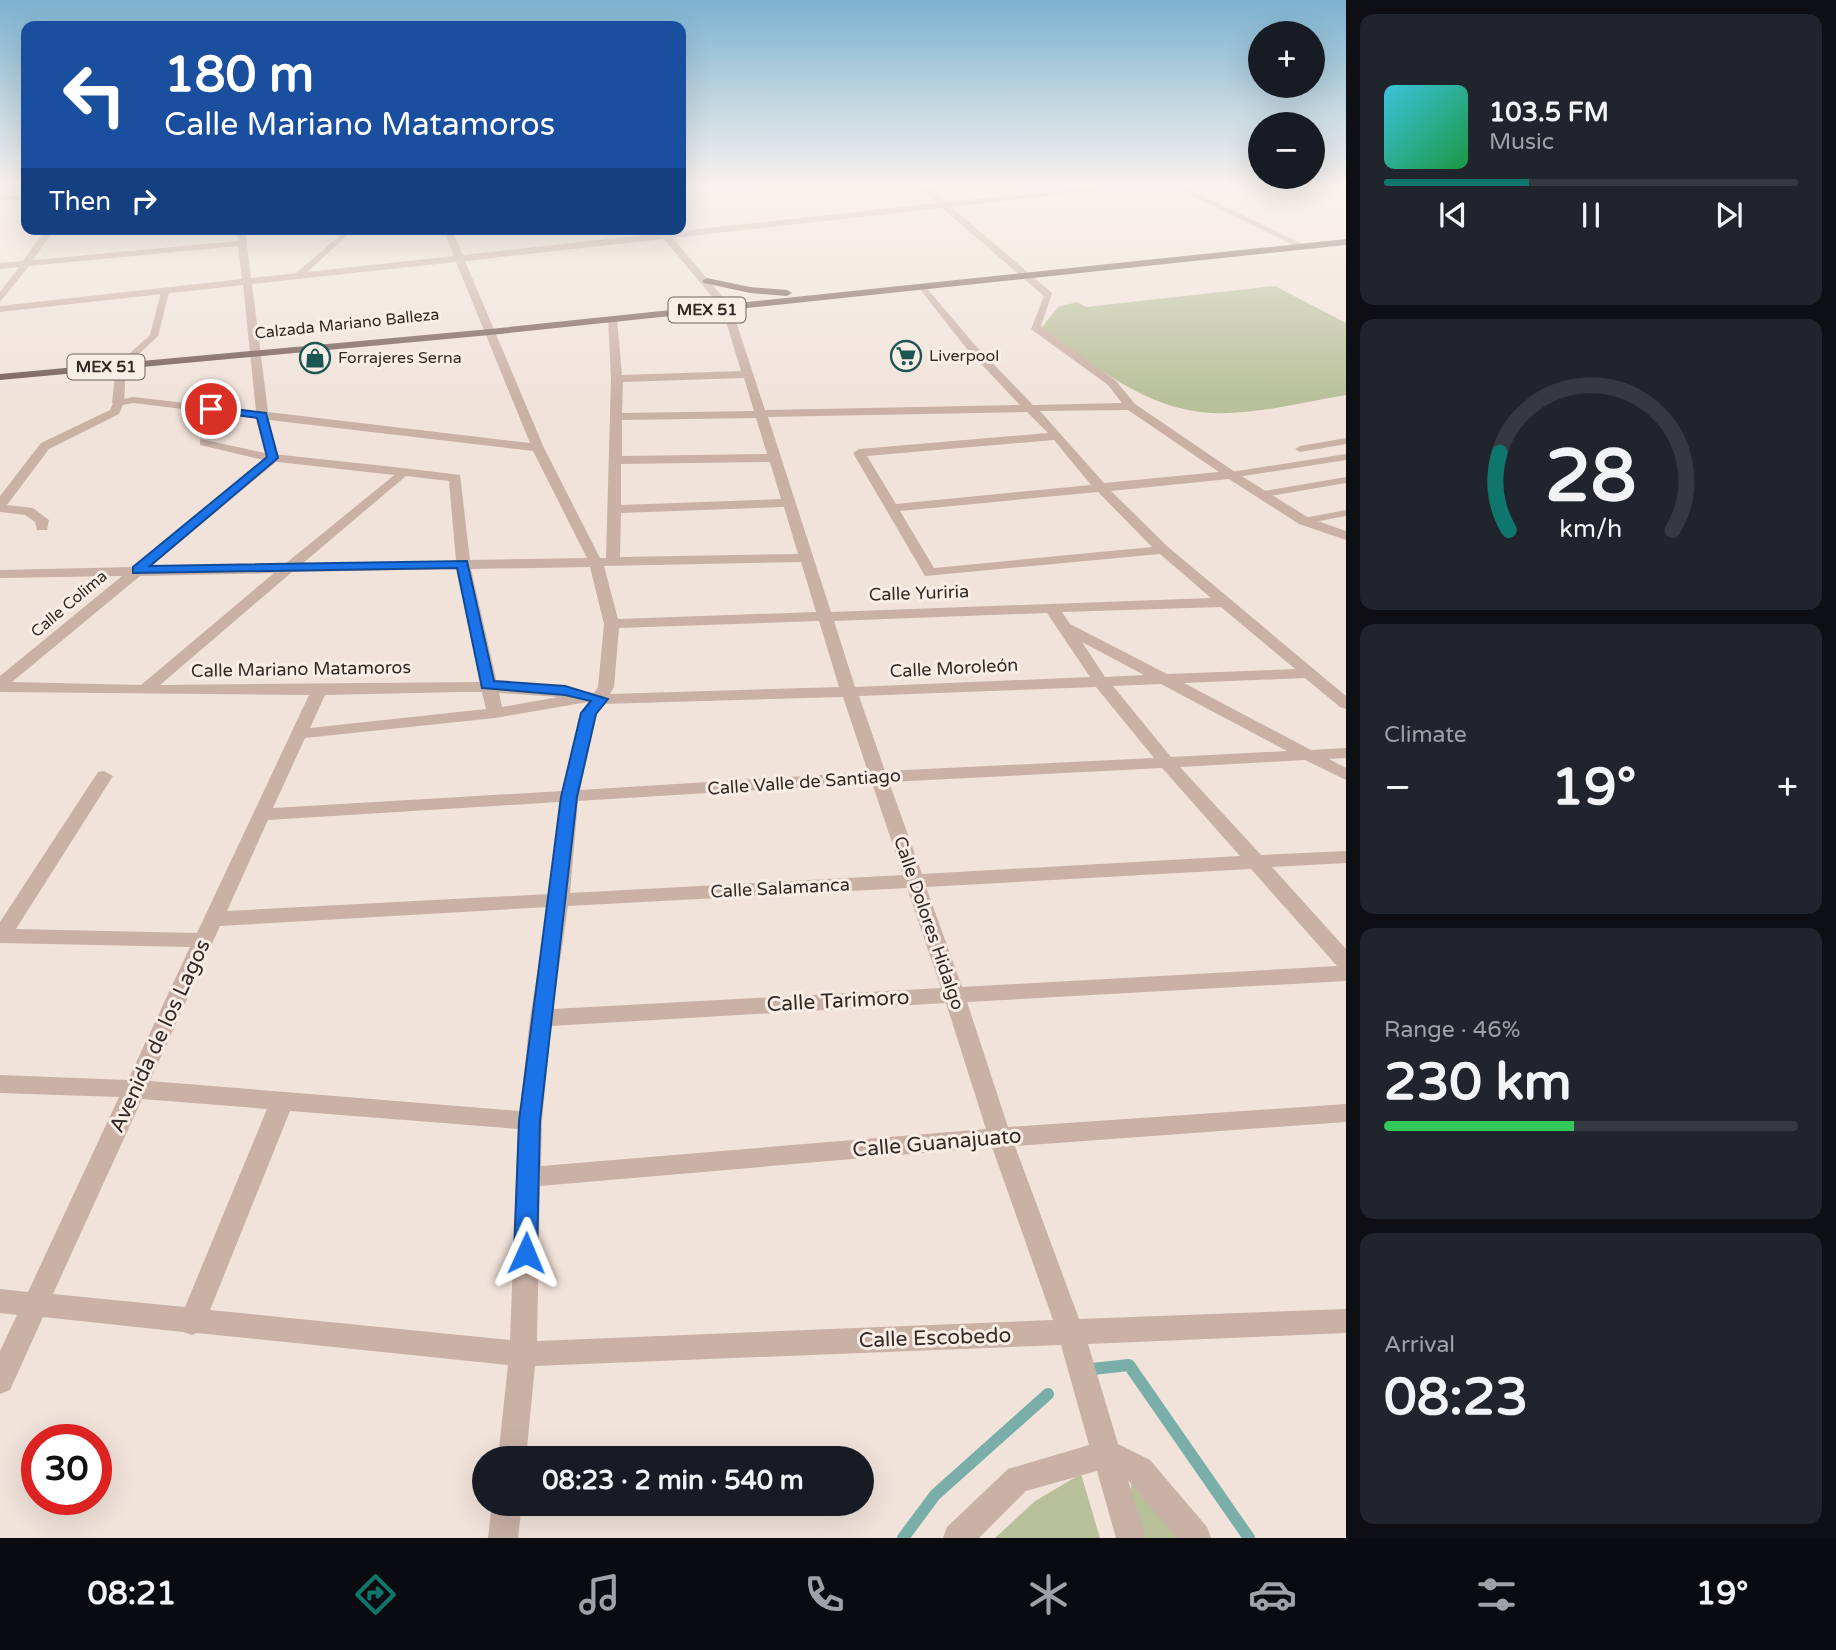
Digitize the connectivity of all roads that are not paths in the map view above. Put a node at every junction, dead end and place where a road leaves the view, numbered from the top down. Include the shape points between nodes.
1 (31, 257) edge
2 (94, 257) edge
3 (244, 257) edge
4 (320, 257) edge
5 (456, 257) edge
6 (482, 257) edge
7 (684, 257) edge
8 (1006, 257) edge
9 (1211, 257) edge
10 (457, 260) junction
11 (26, 263) junction
12 (0, 266) edge
13 (1027, 275) junction
14 (993, 276) junction
15 (297, 277) junction
16 (706, 281) junction
17 (246, 283) junction
18 (924, 288) junction
19 (165, 292) junction
20 (822, 293) junction
21 (0, 299) edge
22 (725, 305) junction
23 (0, 309) edge
24 (612, 319) junction
25 (488, 329) junction
26 (254, 352) junction
27 (121, 366) junction
28 (750, 374) junction
29 (0, 377) edge
30 (617, 379) junction
31 (118, 403) junction
32 (1131, 406) junction
33 (1030, 408) junction
34 (762, 414) junction
35 (262, 415) junction
36 (616, 417) junction
37 (1057, 436) junction
38 (1346, 441) edge
39 (204, 442) dead end
40 (538, 448) junction
41 (1300, 449) dead end
42 (1346, 457) edge
43 (273, 458) junction
44 (776, 458) junction
45 (615, 460) junction
46 (403, 472) junction
47 (1231, 475) junction
48 (1346, 480) edge
49 (1100, 487) junction
50 (1264, 494) junction
51 (790, 503) junction
52 (0, 507) edge
53 (892, 508) junction
54 (614, 509) junction
55 (1346, 513) edge
56 (1304, 521) junction
57 (42, 527) dead end
58 (1346, 536) edge
59 (1163, 550) junction
60 (807, 558) junction
61 (596, 563) junction
62 (613, 563) junction
63 (463, 564) junction
64 (286, 568) junction
65 (137, 570) junction
66 (0, 574) edge
67 (1228, 602) junction
68 (1051, 607) junction
69 (825, 616) junction
70 (612, 624) junction
71 (1065, 627) junction
72 (1309, 673) junction
73 (1167, 678) junction
74 (1100, 681) junction
75 (0, 685) edge
76 (487, 685) junction
77 (145, 689) junction
78 (319, 690) junction
79 (849, 692) junction
80 (594, 698) junction
81 (1346, 704) edge
82 (495, 713) junction
83 (299, 734) junction
84 (1346, 753) edge
85 (1309, 756) junction
86 (1168, 764) junction
87 (1346, 775) edge
88 (104, 776) dead end
89 (880, 777) junction
90 (569, 797) junction
91 (261, 815) junction
92 (1346, 857) edge
93 (1254, 861) junction
94 (914, 881) junction
95 (559, 901) junction
96 (213, 919) junction
97 (1, 936) edge
98 (204, 940) junction
99 (1346, 962) edge
100 (1346, 973) edge
101 (954, 994) junction
102 (541, 1018) junction
103 (0, 1084) edge
104 (135, 1089) junction
105 (282, 1101) junction
106 (1346, 1113) edge
107 (530, 1121) junction
108 (1000, 1137) junction
109 (527, 1178) junction
110 (0, 1301) edge
111 (35, 1306) junction
112 (1346, 1321) edge
113 (192, 1323) junction
114 (1071, 1333) junction
115 (523, 1354) junction
116 (0, 1381) edge
117 (513, 1446) edge
118 (1107, 1454) junction
119 (506, 1516) edge
120 (503, 1538) edge
121 (958, 1538) edge
122 (1131, 1538) edge
123 (1196, 1538) edge

1 - 11 street
2 - 11 street
3 - 17 street
4 - 15 lane
5 - 10 street
6 - 10 street
7 - 16 street, Calle Dolores Hidalgo
8 - 13 street
9 - 13 main road, MEX 51
10 - 15 street
10 - 25 street
11 - 12 street
11 - 21 street
13 - 14 main road, MEX 51
13 - 18 main road, MEX 51
13 - 32 street via 1049,295 1035,327 1112,383
14 - 18 main road
14 - 20 main road, MEX 51
15 - 17 street
16 - 20 main road via 750,290
16 - 22 street, Calle Dolores Hidalgo
17 - 19 street
17 - 26 street
18 - 22 main road, MEX 51
18 - 33 street
19 - 23 street
19 - 27 lane via 154,336
20 - 22 main road, MEX 51
22 - 24 main road, MEX 51
22 - 25 main road, MEX 51
22 - 28 street, Calle Dolores Hidalgo
24 - 25 main road, MEX 51
24 - 30 street
25 - 26 main road, Calzada Mariano Balleza / MEX 51
25 - 40 street
26 - 27 main road, Calzada Mariano Balleza / MEX 51
26 - 35 street
27 - 29 main road, Calzada Mariano Balleza / MEX 51
27 - 31 street
28 - 30 street
28 - 34 street, Calle Dolores Hidalgo
30 - 36 street
31 - 35 street via 133,400
31 - 52 street via 115,412 45,446
32 - 33 street
32 - 47 street
33 - 34 street
33 - 37 street
34 - 36 street
34 - 44 street, Calle Dolores Hidalgo
35 - 40 street
35 - 43 street
36 - 45 street
37 - 49 street
37 - 53 street via 859,453
38 - 41 lane
39 - 43 street
40 - 61 street
42 - 47 lane
43 - 46 street
43 - 65 street, Calle Colima
44 - 45 street
44 - 51 street, Calle Dolores Hidalgo
45 - 54 street
46 - 63 street via 456,478
46 - 64 street
47 - 49 street
47 - 50 street
48 - 50 lane
49 - 53 street
49 - 59 street
50 - 56 street
51 - 54 street
51 - 60 street, Calle Dolores Hidalgo
52 - 57 street via 28,511 42,520
53 - 59 street via 930,573
54 - 62 street
55 - 56 lane
56 - 58 street
59 - 67 street
60 - 62 street
60 - 69 street, Calle Dolores Hidalgo
61 - 62 street
61 - 63 street
61 - 70 street
63 - 64 street
63 - 76 street
64 - 65 street
64 - 77 street
65 - 66 street
65 - 75 street, Calle Colima
67 - 68 street, Calle Yuriria
67 - 72 street
68 - 69 street, Calle Yuriria
68 - 71 street
69 - 70 street, Calle Yuriria
69 - 79 street, Calle Dolores Hidalgo
70 - 80 street via 606,687
71 - 73 street
71 - 74 street
72 - 73 street, Calle Moroleón
72 - 81 street
73 - 74 street, Calle Moroleón
73 - 85 street
74 - 79 street, Calle Moroleón
74 - 86 street
75 - 77 street, Calle Mariano Matamoros
76 - 78 street, Calle Mariano Matamoros
76 - 80 street, Calle Mariano Matamoros
76 - 82 street
77 - 78 street, Calle Mariano Matamoros
78 - 83 street, Avenida de los Lagos
79 - 80 street, Calle Moroleón
79 - 89 street, Calle Dolores Hidalgo
80 - 82 street
80 - 90 street
82 - 83 street
83 - 91 street, Avenida de los Lagos
84 - 85 street, Calle Valle de Santiago
85 - 86 street, Calle Valle de Santiago
85 - 87 street
86 - 89 street, Calle Valle de Santiago
86 - 93 street
88 - 97 street
89 - 90 street, Calle Valle de Santiago
89 - 94 street, Calle Dolores Hidalgo
90 - 91 street, Calle Valle de Santiago
90 - 95 street
91 - 96 street, Avenida de los Lagos
92 - 93 street, Calle Salamanca
93 - 94 street, Calle Salamanca
93 - 99 street
94 - 95 street, Calle Salamanca
94 - 101 street, Calle Dolores Hidalgo
95 - 96 street, Calle Salamanca
95 - 102 street
96 - 98 street, Avenida de los Lagos
97 - 98 street
98 - 104 street, Avenida de los Lagos
100 - 101 street, Calle Tarimoro
101 - 102 street, Calle Tarimoro
101 - 108 street, Calle Dolores Hidalgo
102 - 107 street
103 - 104 street
104 - 105 street
104 - 111 street, Avenida de los Lagos
105 - 107 street
105 - 113 street
106 - 108 street, Calle Guanajuato
107 - 109 street
108 - 109 street, Calle Guanajuato
108 - 114 street, Calle Dolores Hidalgo
109 - 115 street
110 - 111 street, Calle Escobedo
111 - 113 street, Calle Escobedo
111 - 116 street, Avenida de los Lagos
112 - 114 street, Calle Escobedo
113 - 115 street, Calle Escobedo
114 - 115 street, Calle Escobedo
114 - 118 street, Calle Dolores Hidalgo
115 - 117 street
118 - 121 street via 1018,1479
118 - 122 street, Calle Dolores Hidalgo
118 - 123 street via 1140,1470
119 - 120 street

